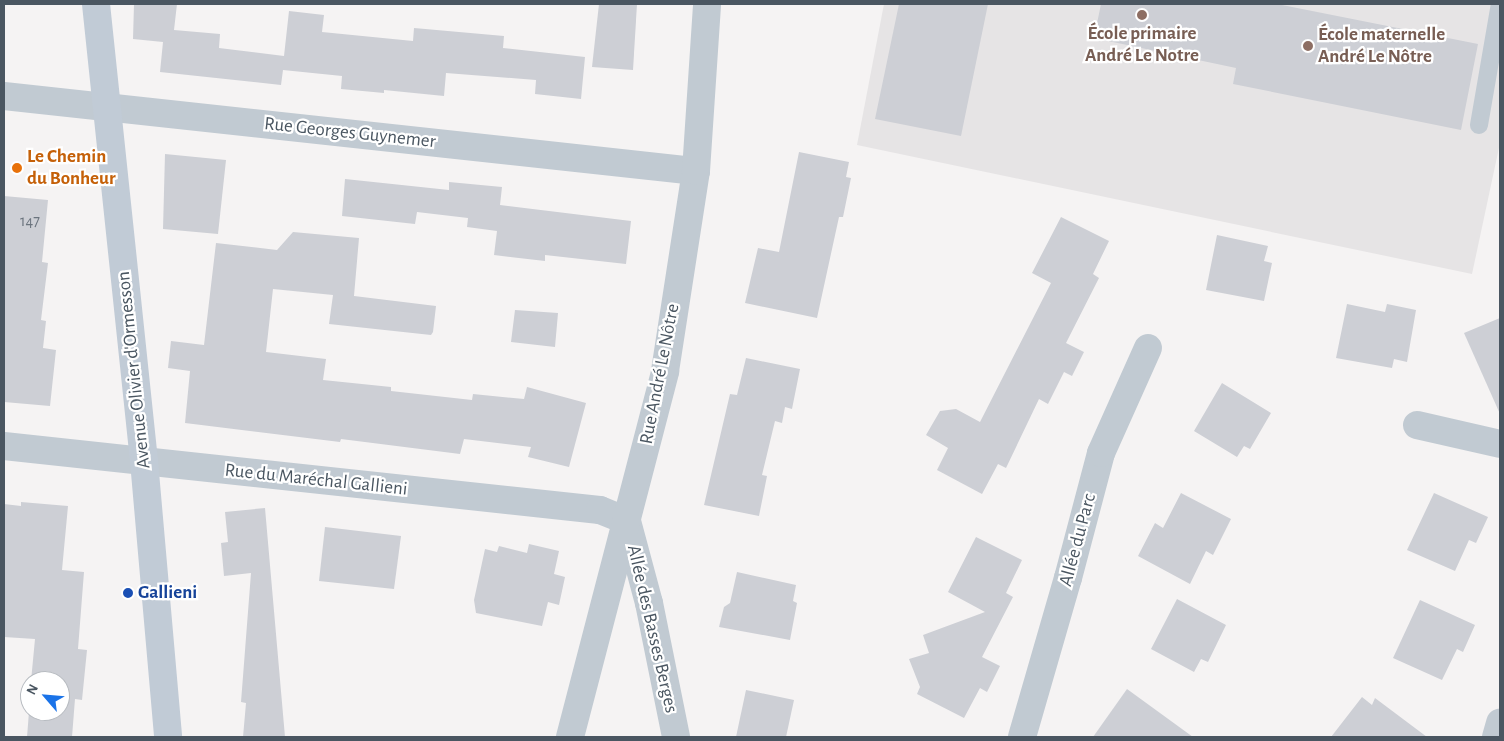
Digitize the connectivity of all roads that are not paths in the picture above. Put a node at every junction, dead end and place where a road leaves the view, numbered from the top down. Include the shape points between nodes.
1 (96, 4) edge
2 (707, 4) edge
3 (1500, 4) edge
4 (4, 96) edge
5 (106, 106) junction
6 (1479, 125) dead end
7 (696, 171) junction
8 (1148, 348) dead end
9 (1417, 425) dead end
10 (1500, 444) edge
11 (4, 446) edge
12 (144, 461) junction
13 (627, 521) junction
14 (1500, 724) edge
15 (168, 737) edge
16 (570, 737) edge
17 (676, 737) edge
18 (1022, 737) edge
19 (1496, 737) edge

1 - 5 main road, Avenue Olivier d'Ormesson
2 - 7 street, Rue André Le Nôtre
3 - 6 lane
4 - 5 street, Rue Georges Guynemer
5 - 7 street, Rue Georges Guynemer
5 - 12 main road, Avenue Olivier d'Ormesson
7 - 13 street, Rue André Le Nôtre via 665,372
8 - 18 street, Allée du Parc via 1101,453
9 - 10 street
11 - 12 street, Rue du Maréchal Gallieni
12 - 13 street, Rue du Maréchal Gallieni via 600,510
12 - 15 main road, Avenue Olivier d'Ormesson
13 - 16 street, Rue André Le Nôtre
13 - 17 street, Allée des Basses Berges via 649,602
14 - 19 street

